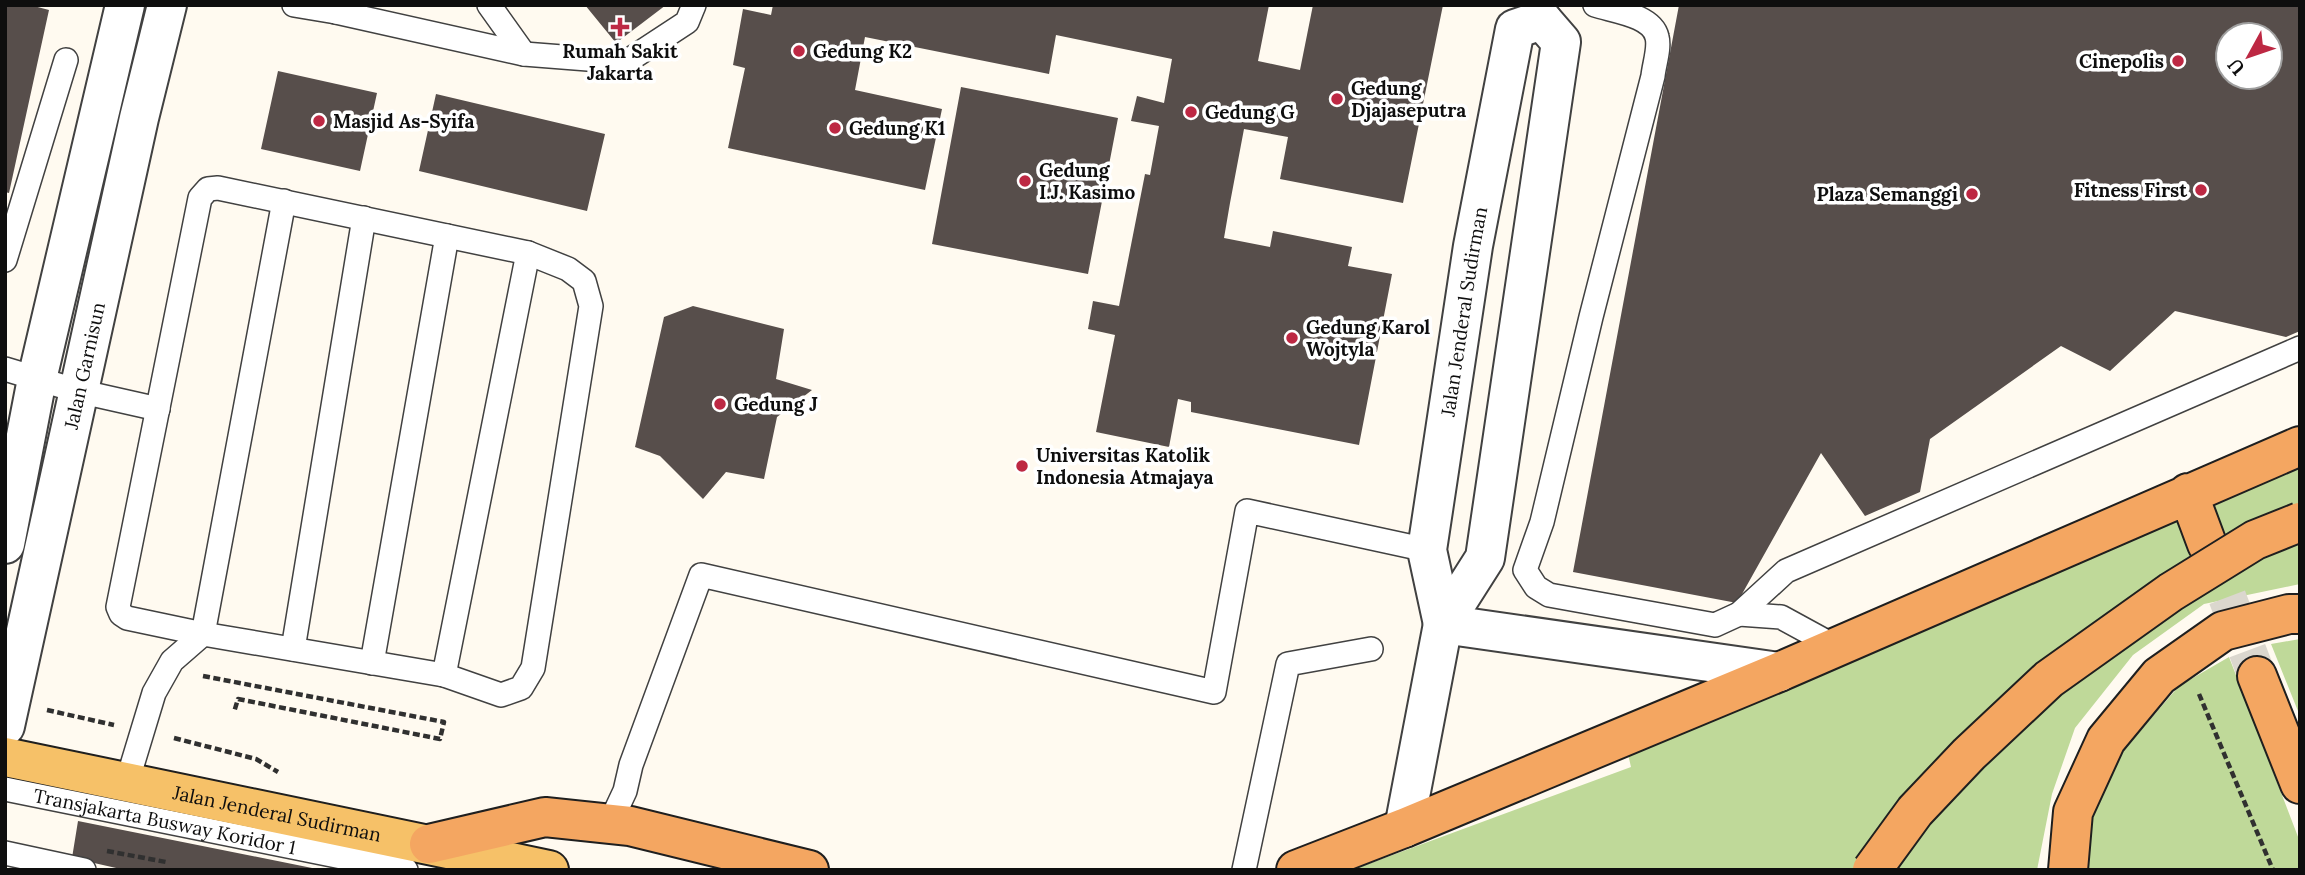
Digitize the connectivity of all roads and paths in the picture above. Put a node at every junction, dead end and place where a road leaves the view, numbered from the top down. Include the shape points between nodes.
1 (125, 5) edge
2 (167, 5) edge
3 (294, 5) edge
4 (489, 5) edge
5 (694, 5) edge
6 (1595, 5) edge
7 (337, 9) edge
8 (1543, 13) edge
9 (524, 54) junction
10 (66, 60) dead end
11 (284, 201) junction
12 (364, 218) junction
13 (447, 236) junction
14 (528, 253) junction
15 (5, 260) edge
16 (2300, 348) edge
17 (21, 374) edge
18 (79, 391) junction
19 (158, 409) junction
20 (2300, 446) edge
21 (2188, 493) junction
22 (2300, 522) edge
23 (5, 544) edge
24 (2207, 544) tunnel mouth
25 (1427, 550) junction
26 (1739, 614) junction
27 (2300, 614) edge
28 (1443, 624) junction
29 (203, 634) junction
30 (1836, 647) junction
31 (293, 649) junction
32 (1371, 649) dead end
33 (372, 663) junction
34 (1779, 672) junction
35 (444, 675) junction
36 (202, 676) dead end
37 (2257, 676) tunnel mouth
38 (2199, 694) dead end
39 (234, 712) dead end
40 (5, 726) edge
41 (5, 757) edge
42 (127, 782) junction
43 (2300, 784) edge
44 (5, 789) edge
45 (610, 822) junction
46 (1404, 828) junction
47 (98, 849) dead end
48 (5, 853) edge
49 (417, 857) edge
50 (166, 862) dead end
51 (84, 870) edge
52 (550, 870) edge
53 (809, 870) edge
54 (1244, 870) edge
55 (1296, 870) edge
56 (1872, 870) edge
57 (2068, 870) edge
58 (2273, 870) edge

1 - 17 street
2 - 18 street, Jalan Garnisun
3 - 7 lane
4 - 9 lane
5 - 9 lane via 687,22 626,62
6 - 26 lane via 1640,19 1665,39 1542,522 1525,570 1536,587 1549,595 1716,625
7 - 9 lane
8 - 25 street, Jalan Jenderal Sudirman via 1515,29 1508,56 1473,246
8 - 28 street, Jalan Jenderal Sudirman via 1561,42 1485,558
10 - 15 lane
11 - 12 lane
11 - 19 lane via 218,187 208,189 200,198
11 - 29 lane
12 - 13 lane
12 - 31 lane
13 - 14 lane
13 - 33 lane
14 - 35 lane
14 - 35 lane via 568,268 584,281 591,306 533,668 521,688 501,695
16 - 26 lane via 1786,570
17 - 18 lane
17 - 23 street
18 - 19 lane
18 - 40 street, Jalan Garnisun
19 - 29 lane via 118,607 127,618
20 - 21 highway
21 - 24 highway
21 - 30 highway
22 - 56 highway, bridge via 2255,540 2171,592 2049,679 1915,811
25 - 28 street, Jalan Jenderal Sudirman
25 - 45 lane via 1247,511 1214,692 701,575
26 - 30 lane via 1781,617
27 - 57 highway via 2223,631 2159,676 2106,740 2073,812
28 - 34 street
28 - 46 street, Jalan Jenderal Sudirman
29 - 31 lane
29 - 42 lane via 172,661 154,693
30 - 34 highway
31 - 33 lane
32 - 54 lane via 1288,664
33 - 35 lane
34 - 46 highway
36 - 39 path via 444,722 440,740 238,699
37 - 43 highway
38 - 58 path
41 - 42 main road, Jalan Jenderal Sudirman
42 - 49 main road, Jalan Jenderal Sudirman
44 - 49 lane, Transjakarta Busway Koridor 1
45 - 49 highway via 545,817
45 - 53 highway
46 - 55 highway
47 - 50 path
48 - 51 lane
49 - 52 main road, Jalan Jenderal Sudirman

